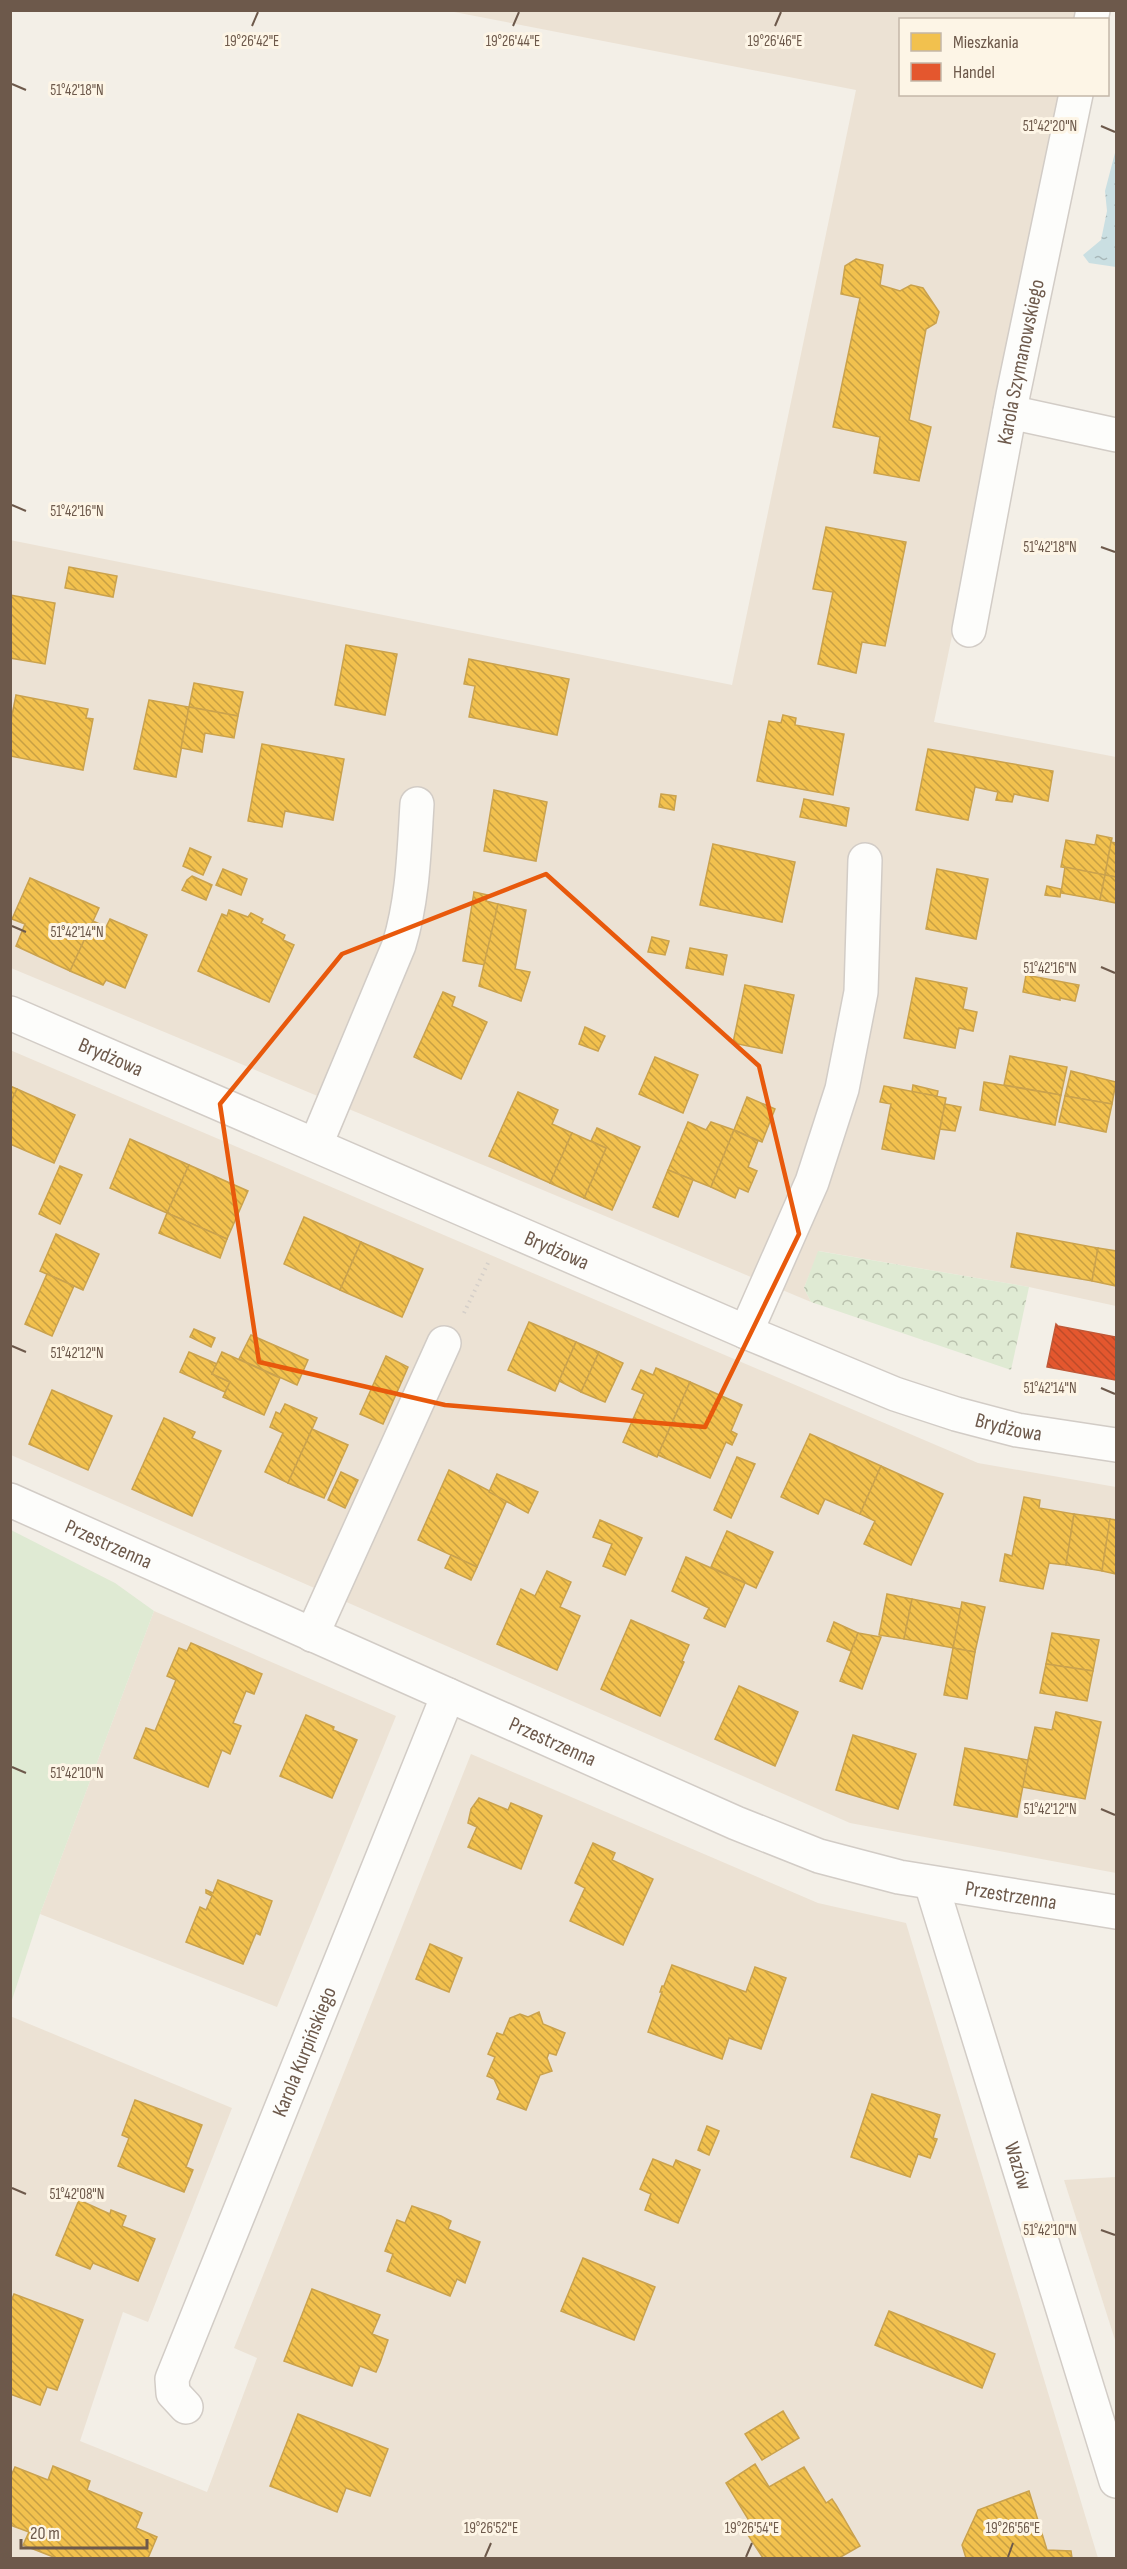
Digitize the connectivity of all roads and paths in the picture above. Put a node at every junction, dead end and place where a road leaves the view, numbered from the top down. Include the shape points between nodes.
1 (1076, 96) edge
2 (1010, 412) junction
3 (1116, 435) edge
4 (969, 630) dead end
5 (417, 804) dead end
6 (865, 860) dead end
7 (10, 1013) edge
8 (316, 1144) junction
9 (504, 1226) junction
10 (746, 1332) junction
11 (444, 1343) joint
12 (1116, 1445) edge
13 (10, 1500) edge
14 (312, 1635) junction
15 (448, 1695) junction
16 (931, 1883) junction
17 (1116, 1912) edge
18 (186, 2407) dead end
19 (1116, 2481) edge

1 - 2 street, Karola Szymanowskiego
2 - 3 street
2 - 4 street, Karola Szymanowskiego
5 - 8 street via 406,923
6 - 10 street via 861,992 842,1089 812,1182
7 - 8 street, Brydżowa
8 - 9 street, Brydżowa
9 - 10 street, Brydżowa
9 - 11 path via 479,1284
10 - 12 street, Brydżowa via 895,1394 956,1414 1038,1434
11 - 14 street
13 - 14 street, Przestrzenna
14 - 15 street, Przestrzenna
15 - 16 street, Przestrzenna via 819,1856
15 - 18 street, Karola Kurpińskiego via 172,2379 173,2393
16 - 17 street, Przestrzenna
16 - 19 street, Wazów

